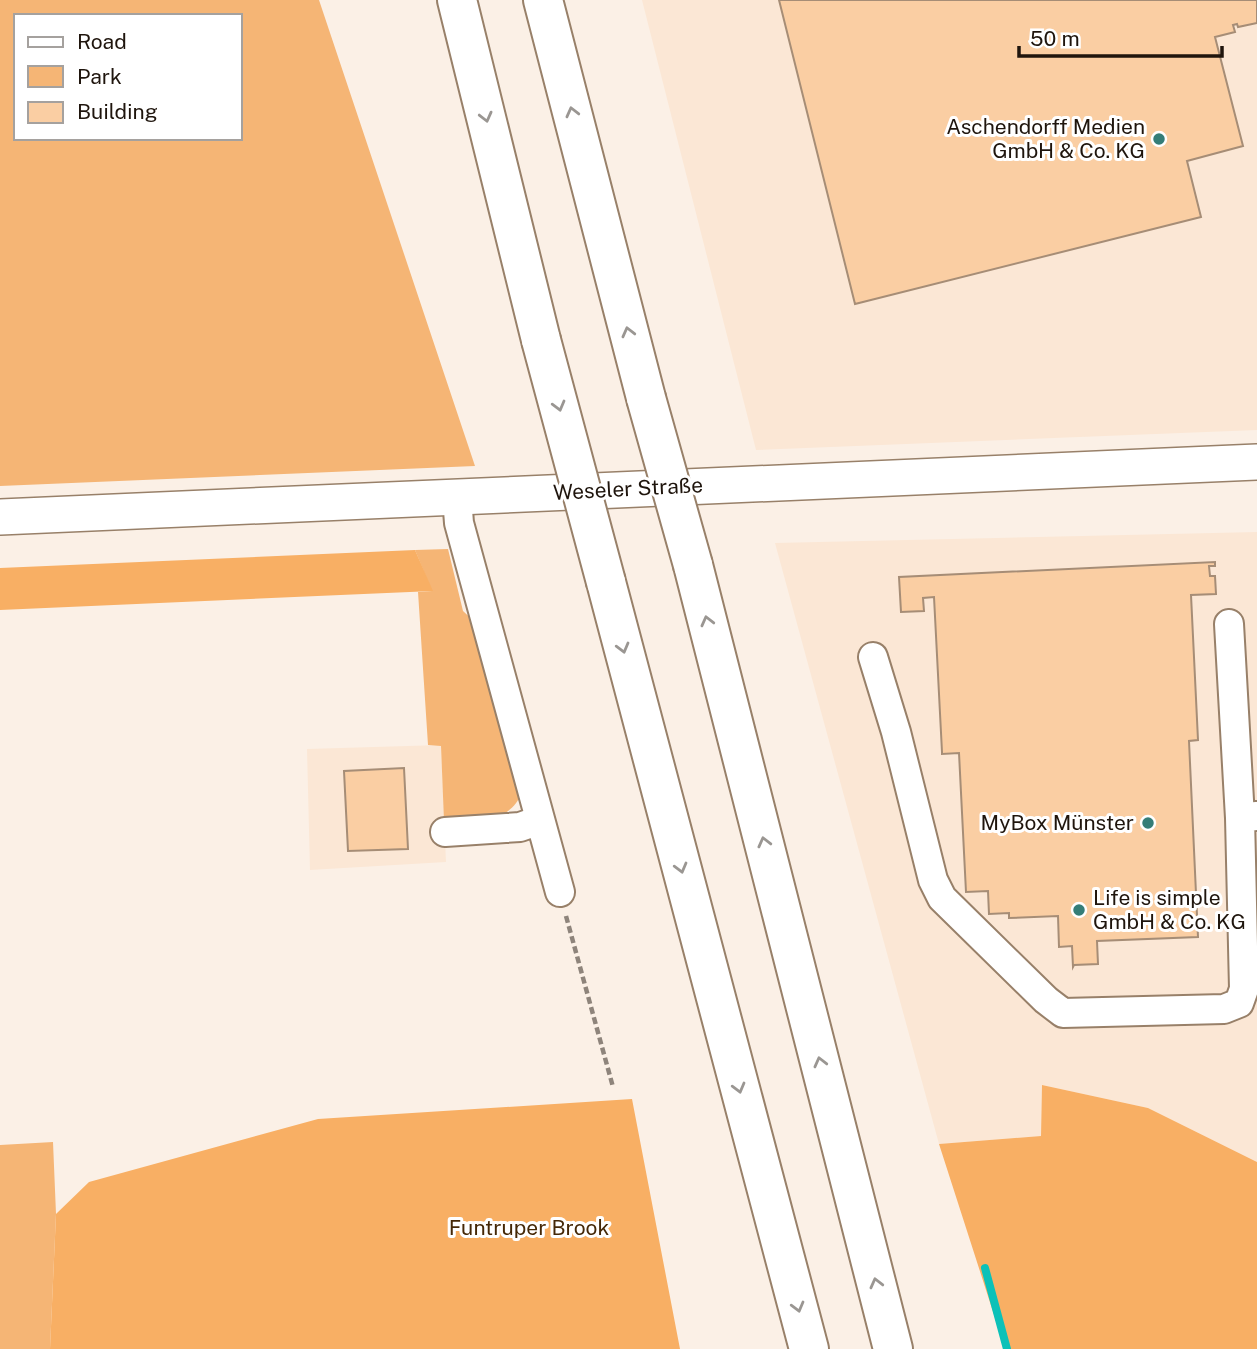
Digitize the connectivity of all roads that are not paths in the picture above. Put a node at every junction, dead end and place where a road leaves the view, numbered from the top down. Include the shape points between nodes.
1 (457, 0) edge
2 (543, 0) edge
3 (1257, 462) edge
4 (457, 497) junction
5 (0, 517) edge
6 (1229, 624) dead end
7 (873, 657) dead end
8 (1248, 817) edge
9 (540, 820) junction
10 (445, 832) dead end
11 (559, 891) road end
12 (809, 1349) edge
13 (893, 1349) edge

1 -> 12 highway, bridge via 541,340
13 -> 2 highway, bridge
3 - 4 main road, Weseler Straße
4 - 5 main road, Weseler Straße
4 - 9 lane via 459,523
6 - 8 lane
7 - 8 lane via 933,880 942,898 1063,1013 1224,1009 1239,1003 1244,989
9 - 10 lane via 520,827
9 - 11 lane

